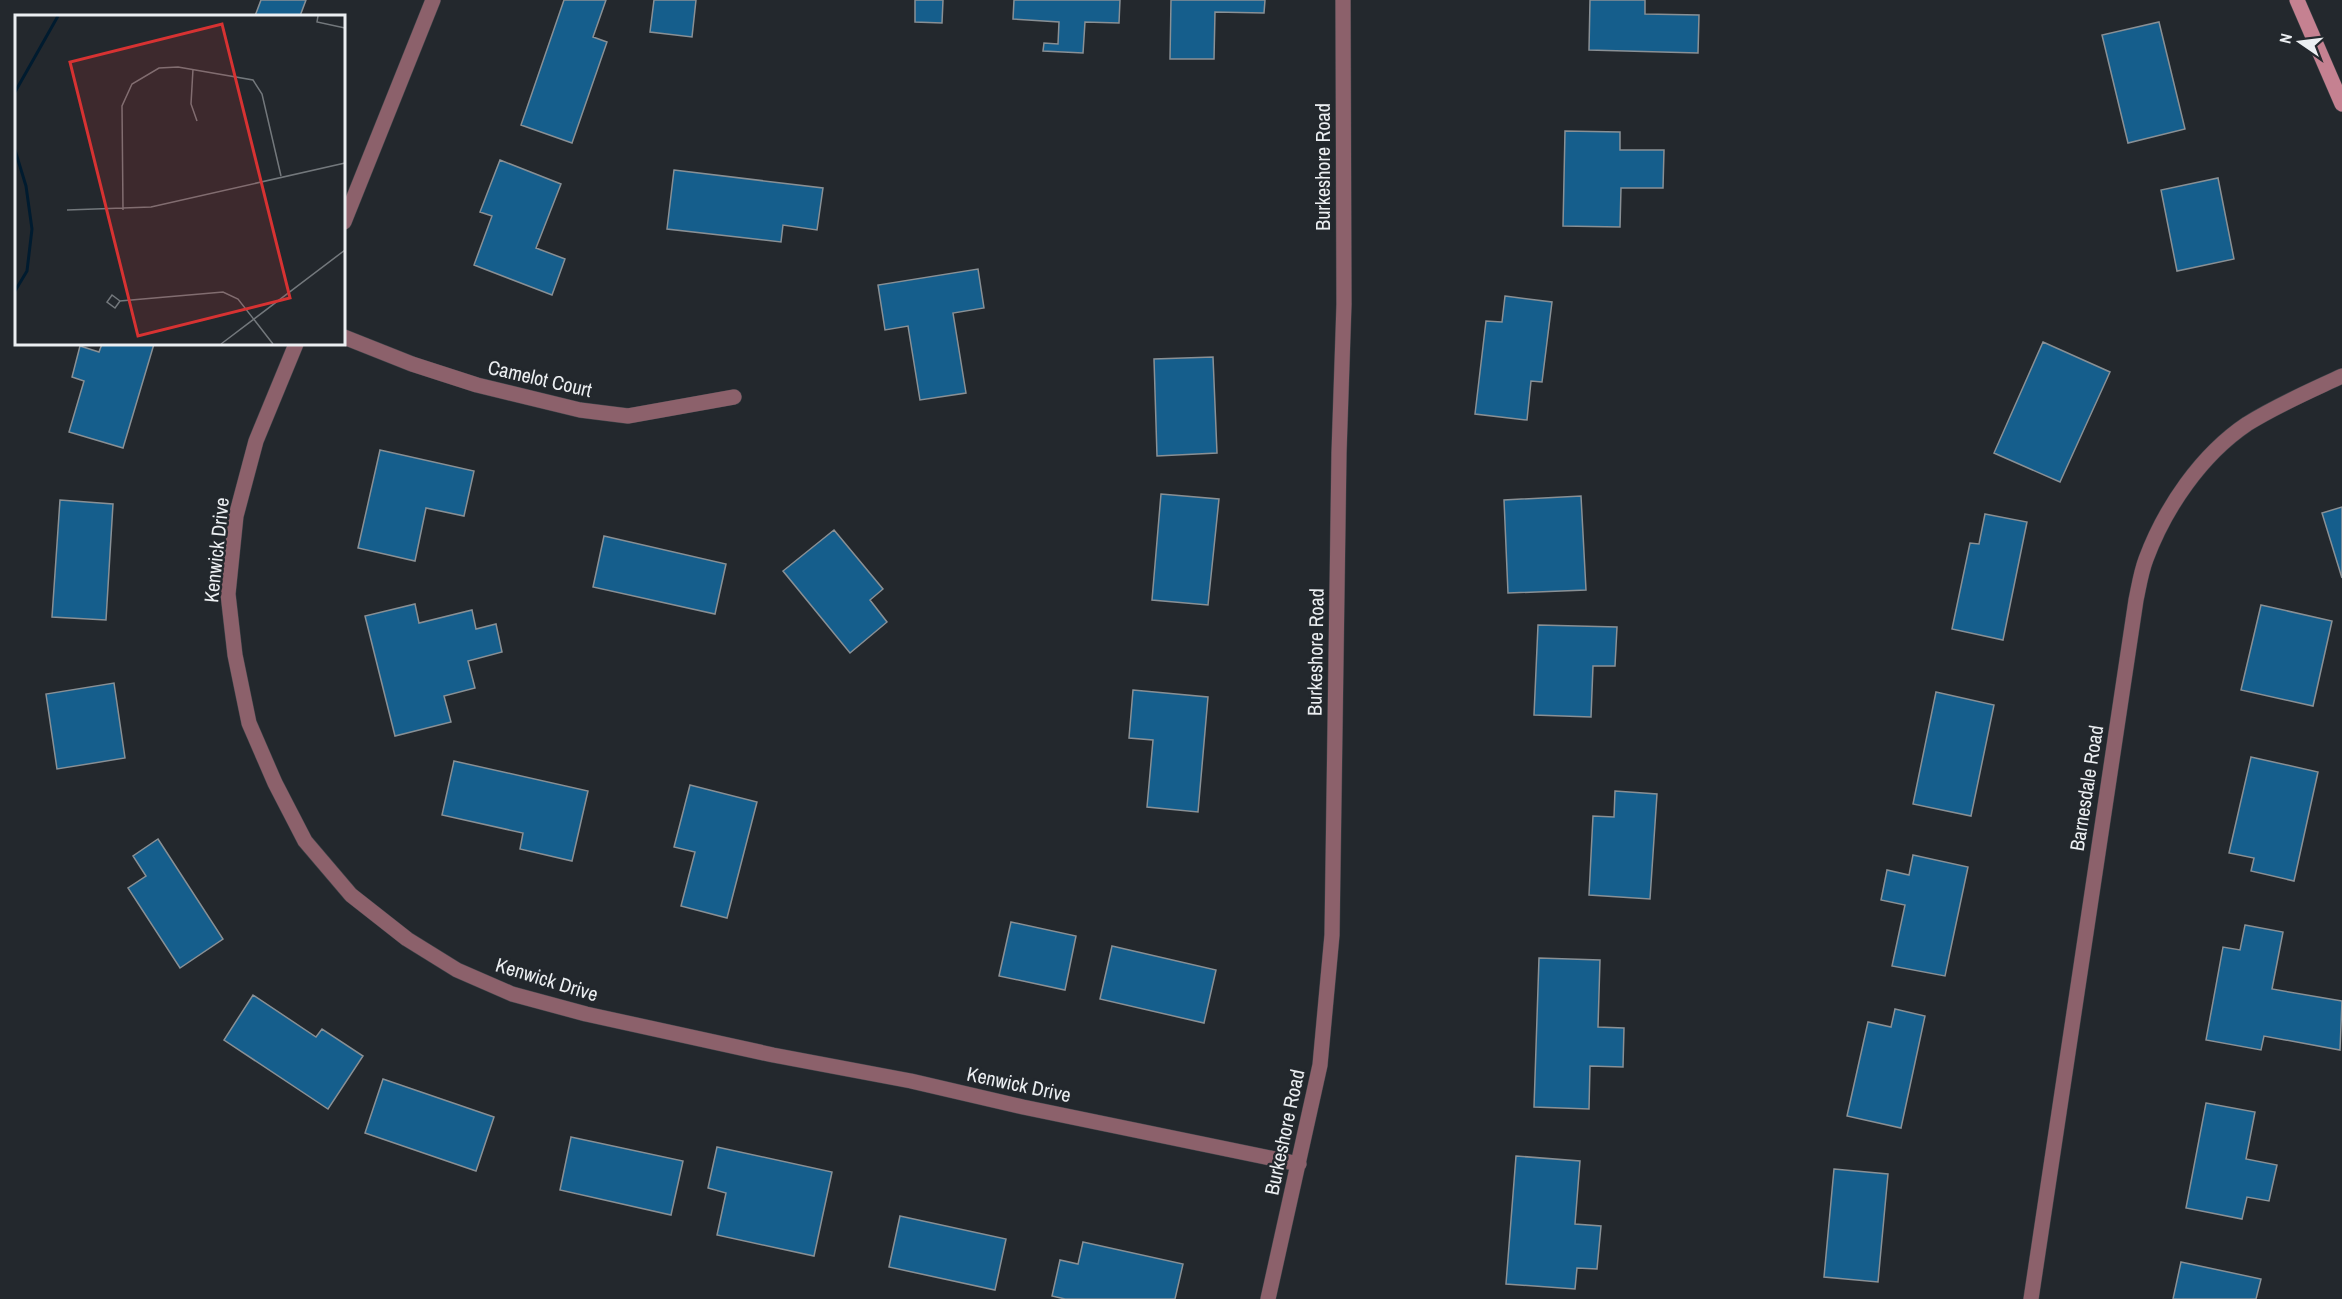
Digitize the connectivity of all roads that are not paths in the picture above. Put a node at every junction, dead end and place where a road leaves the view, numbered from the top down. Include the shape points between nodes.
1 (433, 0) edge
2 (1343, 0) edge
3 (2297, 0) edge
4 (2342, 104) edge
5 (345, 220) edge
6 (345, 337) edge
7 (296, 345) edge
8 (2342, 376) edge
9 (734, 397) dead end
10 (1299, 1164) junction
11 (1268, 1299) edge
12 (2031, 1299) edge

1 - 5 street
2 - 10 street, Burkeshore Road via 1344,304 1332,935 1320,1065
3 - 4 street
6 - 9 street, Camelot Court via 477,385 580,410 628,416
7 - 10 street, Kenwick Drive via 256,441 236,516 228,594 249,723 305,841 351,896 407,939 457,970 512,994 772,1055
8 - 12 street, Barnesdale Road via 2246,425 2216,449 2185,486 2145,561 2128,646
10 - 11 street, Burkeshore Road

